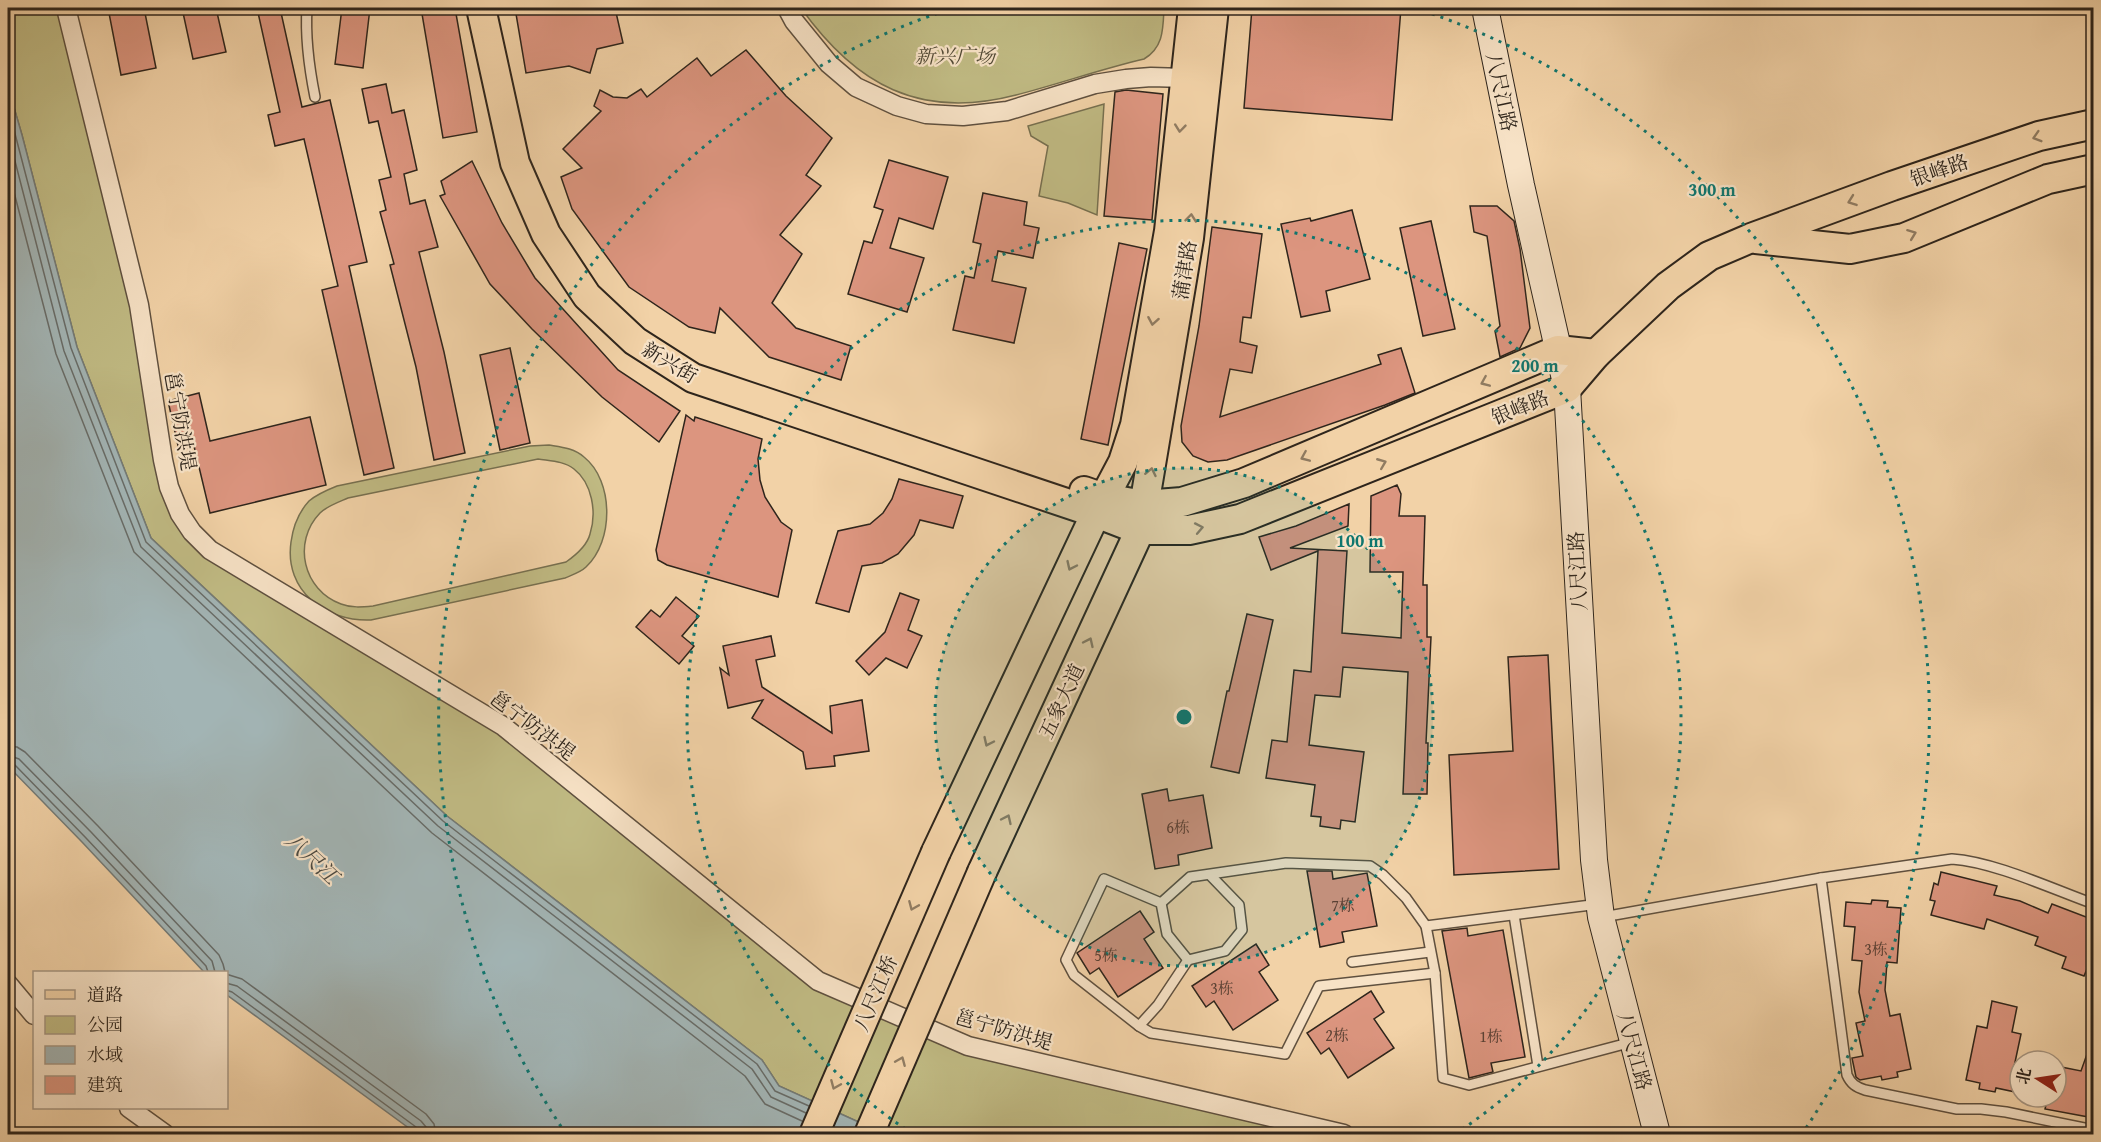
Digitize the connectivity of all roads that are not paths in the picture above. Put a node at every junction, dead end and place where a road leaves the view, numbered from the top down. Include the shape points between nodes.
1 (66, 8) edge
2 (307, 8) edge
3 (481, 8) edge
4 (496, 8) edge
5 (787, 8) edge
6 (1193, 8) edge
7 (1214, 8) edge
8 (1485, 8) edge
9 (1185, 78) junction
10 (315, 98) dead end
11 (2094, 124) edge
12 (2094, 169) edge
13 (1751, 238) junction
14 (1558, 350) junction
15 (1596, 354) junction
16 (1567, 388) junction
17 (1100, 506) junction
18 (1142, 518) junction
19 (1211, 876) junction
20 (1821, 878) junction
21 (1161, 903) junction
22 (2094, 904) edge
23 (1600, 911) junction
24 (1514, 915) junction
25 (1426, 926) junction
26 (1430, 952) junction
27 (1188, 960) junction
28 (1352, 962) dead end
29 (1435, 973) junction
30 (8, 984) edge
31 (33, 1014) edge
32 (1139, 1026) junction
33 (1632, 1042) junction
34 (1538, 1066) junction
35 (132, 1109) edge
36 (2094, 1130) edge
37 (165, 1134) edge
38 (814, 1134) edge
39 (869, 1134) edge
40 (1342, 1134) edge
41 (1657, 1134) edge

1 - 40 street, 邕宁防洪堤 via 139,305 169,487 180,514 210,550 503,726 818,981 968,1046
2 - 10 lane via 307,56
3 - 17 main road, 新兴街 via 515,163 546,234 587,296 635,341 693,378
4 - 17 main road, 新兴街 via 531,158 560,226 599,285 645,328 700,364
5 - 9 street via 829,64 856,87 926,114 963,117 1007,111 1095,84 1151,77
6 - 9 main road, 蒲津路
18 -> 7 main road, 蒲津路 via 1189,238
8 - 14 street, 八尺江路
9 -> 17 main road, 蒲津路 via 1169,231 1135,424 1123,462
11 -> 13 main road, 银峰路 via 2029,139
13 -> 12 main road via 1850,249 1904,238 2048,179
13 - 15 main road, 银峰路 via 1709,256 1668,286
14 - 15 main road, 银峰路
14 - 16 street, 八尺江路
14 -> 18 main road, 银峰路 via 1244,483
15 - 16 main road, 银峰路
18 -> 16 main road, 银峰路 via 1189,530 1240,519
16 - 23 street, 八尺江路
17 - 18 main road
17 -> 38 main road, 八尺江桥, bridge via 936,852
39 -> 18 main road, 五象大道, bridge
19 - 21 lane via 1190,877
19 - 25 lane via 1286,863 1370,866 1406,898
19 - 27 lane via 1239,905 1242,930 1225,951
20 - 22 lane via 1965,860
20 - 23 lane
20 - 36 lane via 1850,1082 1865,1090 1957,1109 2006,1112
21 - 27 lane via 1167,934
21 - 32 lane via 1104,879 1066,960 1074,975
23 - 24 lane
23 - 33 street, 八尺江路
24 - 25 lane
24 - 34 lane
25 - 26 lane
26 - 28 lane
26 - 29 lane
27 - 32 lane
29 - 32 lane via 1319,986 1285,1054 1151,1033
29 - 34 lane via 1443,1078 1469,1085
30 - 31 street
33 - 34 lane
33 - 41 street, 八尺江路
35 - 37 street

